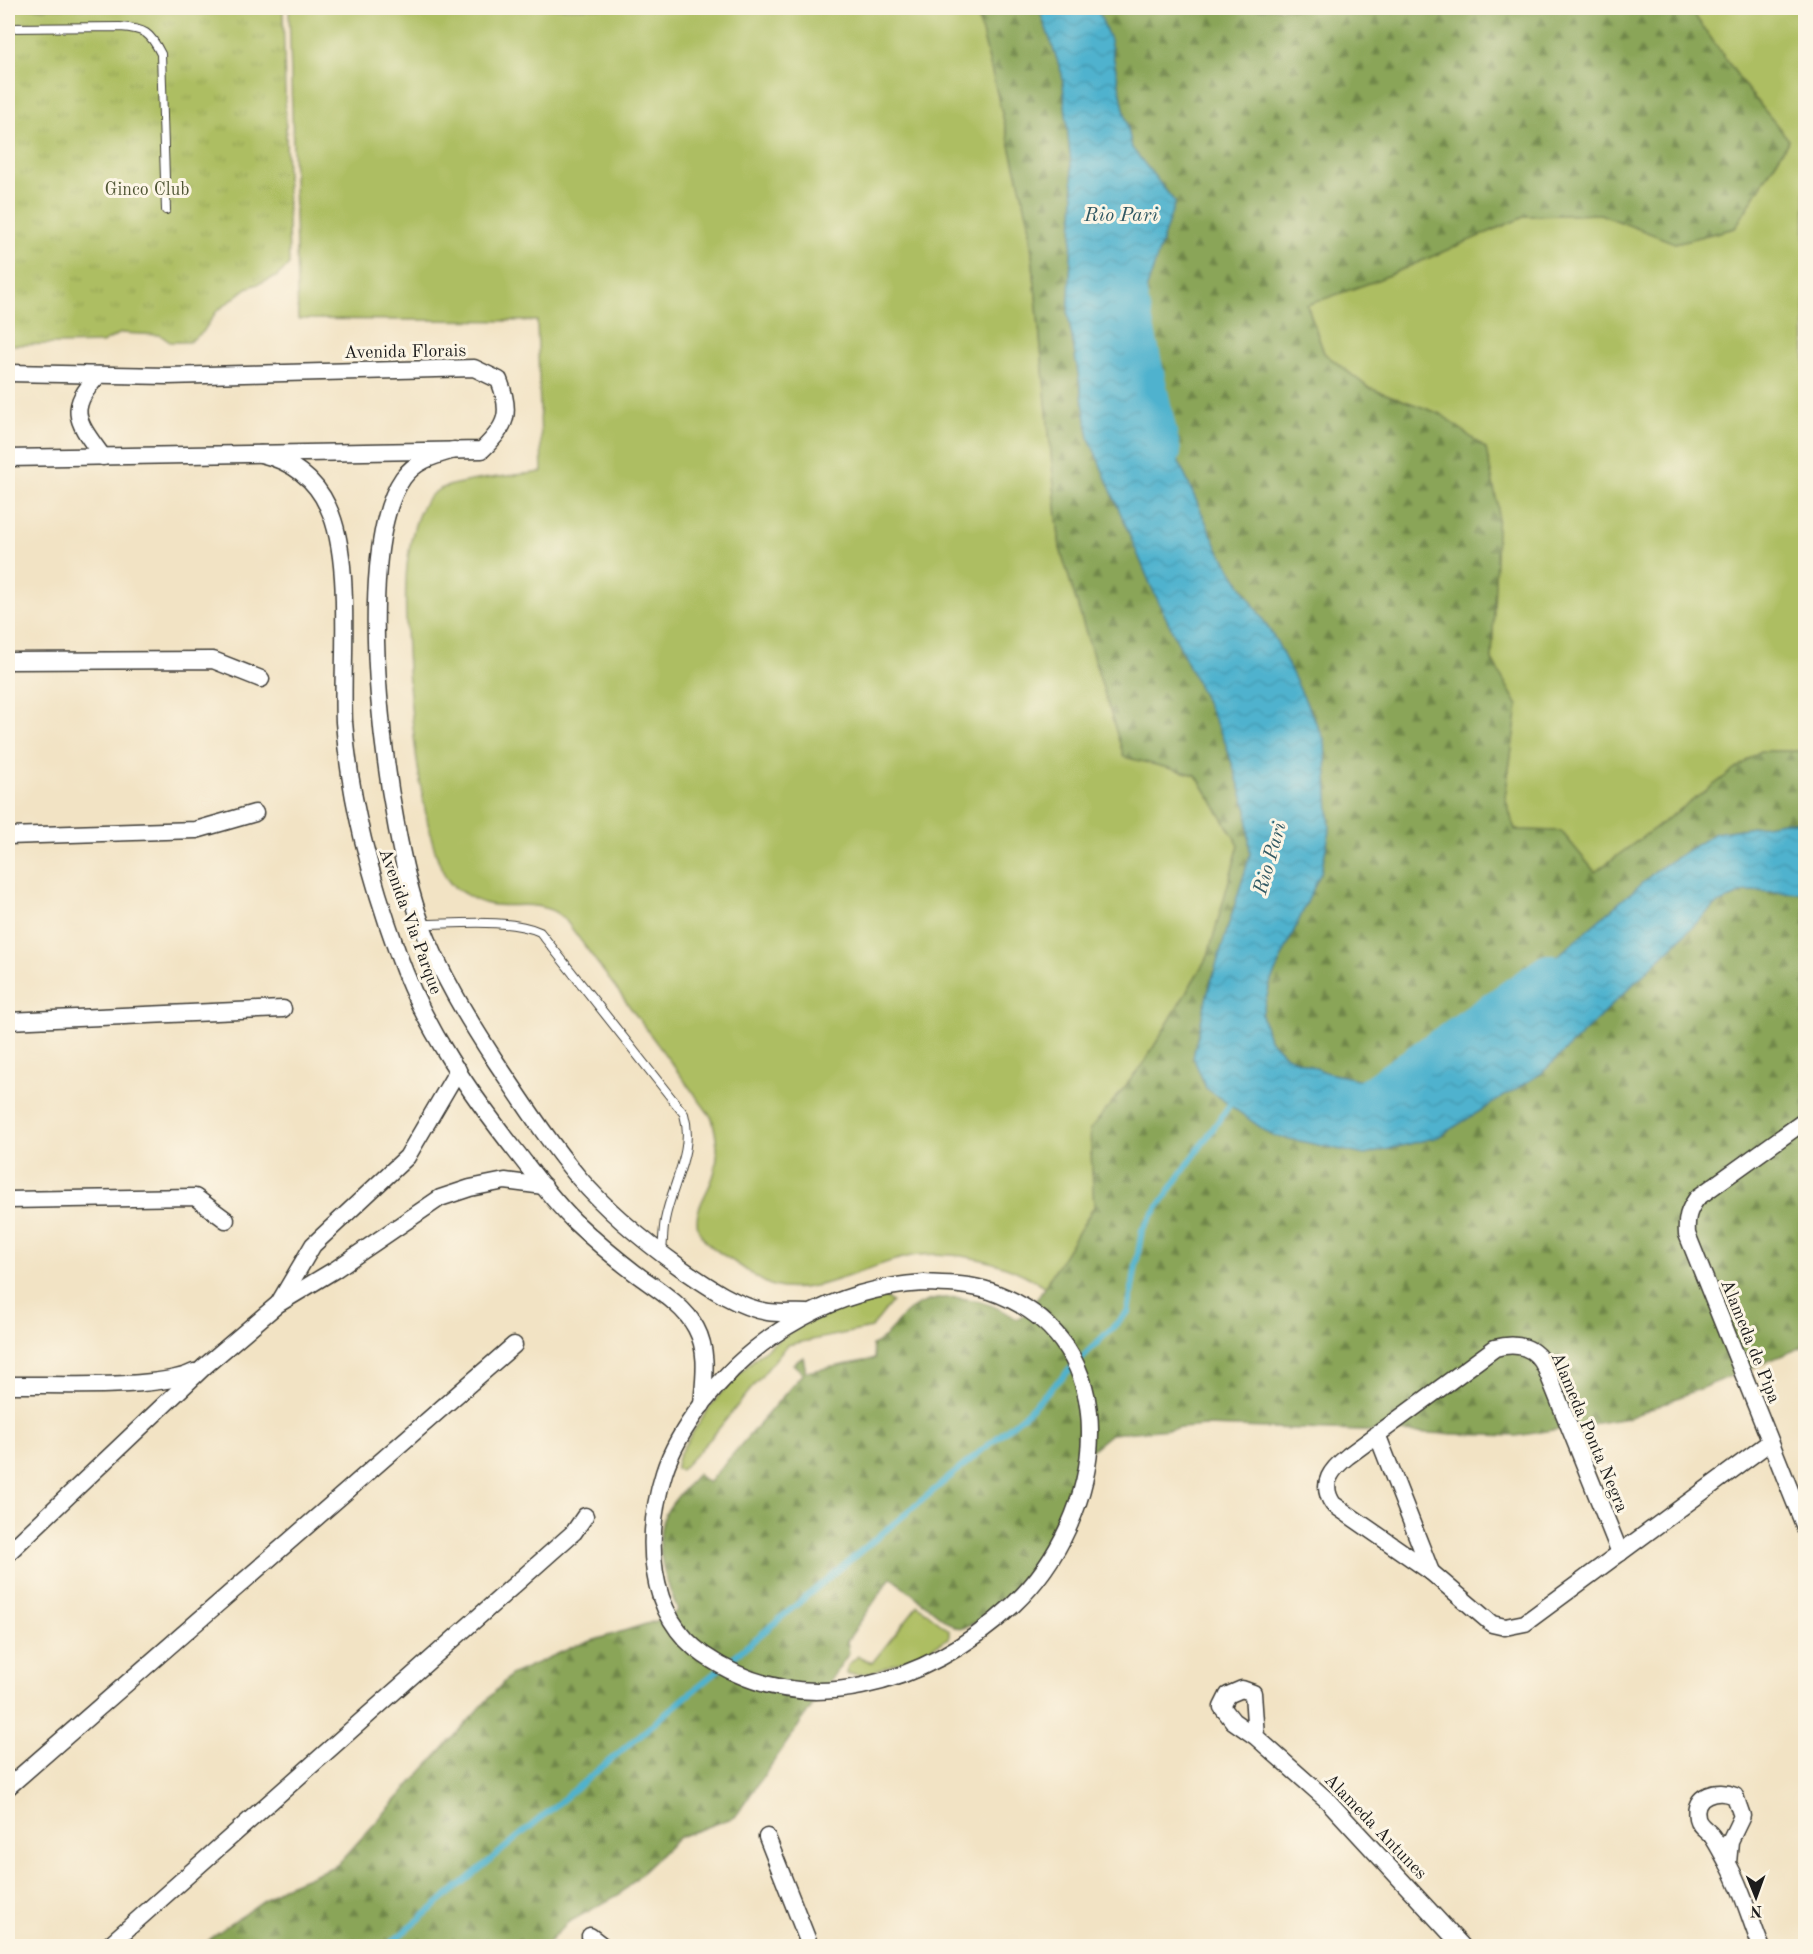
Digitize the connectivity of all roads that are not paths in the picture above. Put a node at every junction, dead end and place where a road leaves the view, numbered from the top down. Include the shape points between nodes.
1 (8, 28) edge
2 (166, 210) dead end
3 (8, 372) edge
4 (99, 375) junction
5 (454, 450) junction
6 (261, 454) junction
7 (104, 457) junction
8 (8, 458) edge
9 (8, 661) edge
10 (261, 679) dead end
11 (255, 813) dead end
12 (8, 836) edge
13 (421, 924) junction
14 (283, 1008) dead end
15 (8, 1021) edge
16 (458, 1070) junction
17 (1806, 1120) edge
18 (544, 1186) junction
19 (8, 1200) edge
20 (226, 1220) dead end
21 (662, 1254) junction
22 (278, 1304) junction
23 (811, 1313) junction
24 (514, 1345) dead end
25 (205, 1366) junction
26 (8, 1385) edge
27 (702, 1405) junction
28 (1377, 1434) junction
29 (1770, 1442) junction
30 (585, 1516) dead end
31 (1806, 1530) edge
32 (8, 1553) edge
33 (1620, 1554) junction
34 (1431, 1572) junction
35 (1256, 1737) dead end
36 (8, 1787) edge
37 (767, 1838) dead end
38 (1728, 1863) dead end
39 (108, 1947) edge
40 (810, 1947) edge
41 (1462, 1947) edge
42 (1761, 1947) edge

1 - 2 lane via 120,27 152,35 161,54
3 - 4 street, Avenida Florais
4 - 5 street, Avenida Florais via 474,368 499,380 507,413 500,432 482,450
4 - 7 street via 83,392 78,409 81,425
5 - 6 street, Avenida Florais
5 - 13 street, Avenida Via Parque via 421,460 404,476 393,495 386,515 377,583 378,676 386,758 402,861
6 - 7 street, Avenida Florais
6 - 16 street, Avenida Via Parque via 285,460 312,483 328,505 337,529 344,720 360,835 399,957 419,1003
7 - 8 street, Avenida Florais
9 - 10 street via 213,660
11 - 12 street via 196,830
13 - 21 street, Avenida Via Parque via 465,1015 538,1125 581,1180 640,1238
13 - 21 lane via 530,927 540,932 684,1114 689,1130 687,1147 665,1219
14 - 15 street
16 - 18 street, Avenida Via Parque via 471,1095
16 - 22 street via 407,1157 313,1245
17 - 29 street, Alameda de Pipa via 1697,1198 1687,1213 1687,1234
18 - 22 street via 505,1181 440,1198
18 - 27 street, Avenida Via Parque via 573,1220 675,1303 696,1326 706,1365
19 - 20 street via 195,1197
21 - 23 street, Avenida Via Parque via 710,1288 745,1305 768,1312
22 - 25 street
23 - 27 street, Avenida Via Parque via 786,1326 729,1371
23 - 27 street, Avenida Via Parque via 852,1295 889,1285 954,1285 988,1291 1018,1304 1062,1341 1081,1376 1091,1410 1086,1482 1068,1528 1050,1559 1015,1603 973,1638 929,1665 886,1681 850,1689 781,1690 728,1672 698,1651 678,1629 663,1602 654,1569 651,1534 665,1467 686,1425
24 - 36 street
25 - 26 street via 180,1379 149,1382
25 - 32 street
28 - 33 street, Alameda Ponta Negra via 1495,1348 1520,1345 1540,1356 1543,1362
28 - 34 street
28 - 34 street, Alameda Ponta Negra via 1332,1468 1327,1486 1333,1504
29 - 31 street, Alameda de Pipa
29 - 33 street
30 - 39 street via 574,1532
33 - 34 street via 1514,1627 1498,1626 1486,1619
35 - 41 street, Alameda Antunes via 1328,1801
37 - 40 street
38 - 42 street

